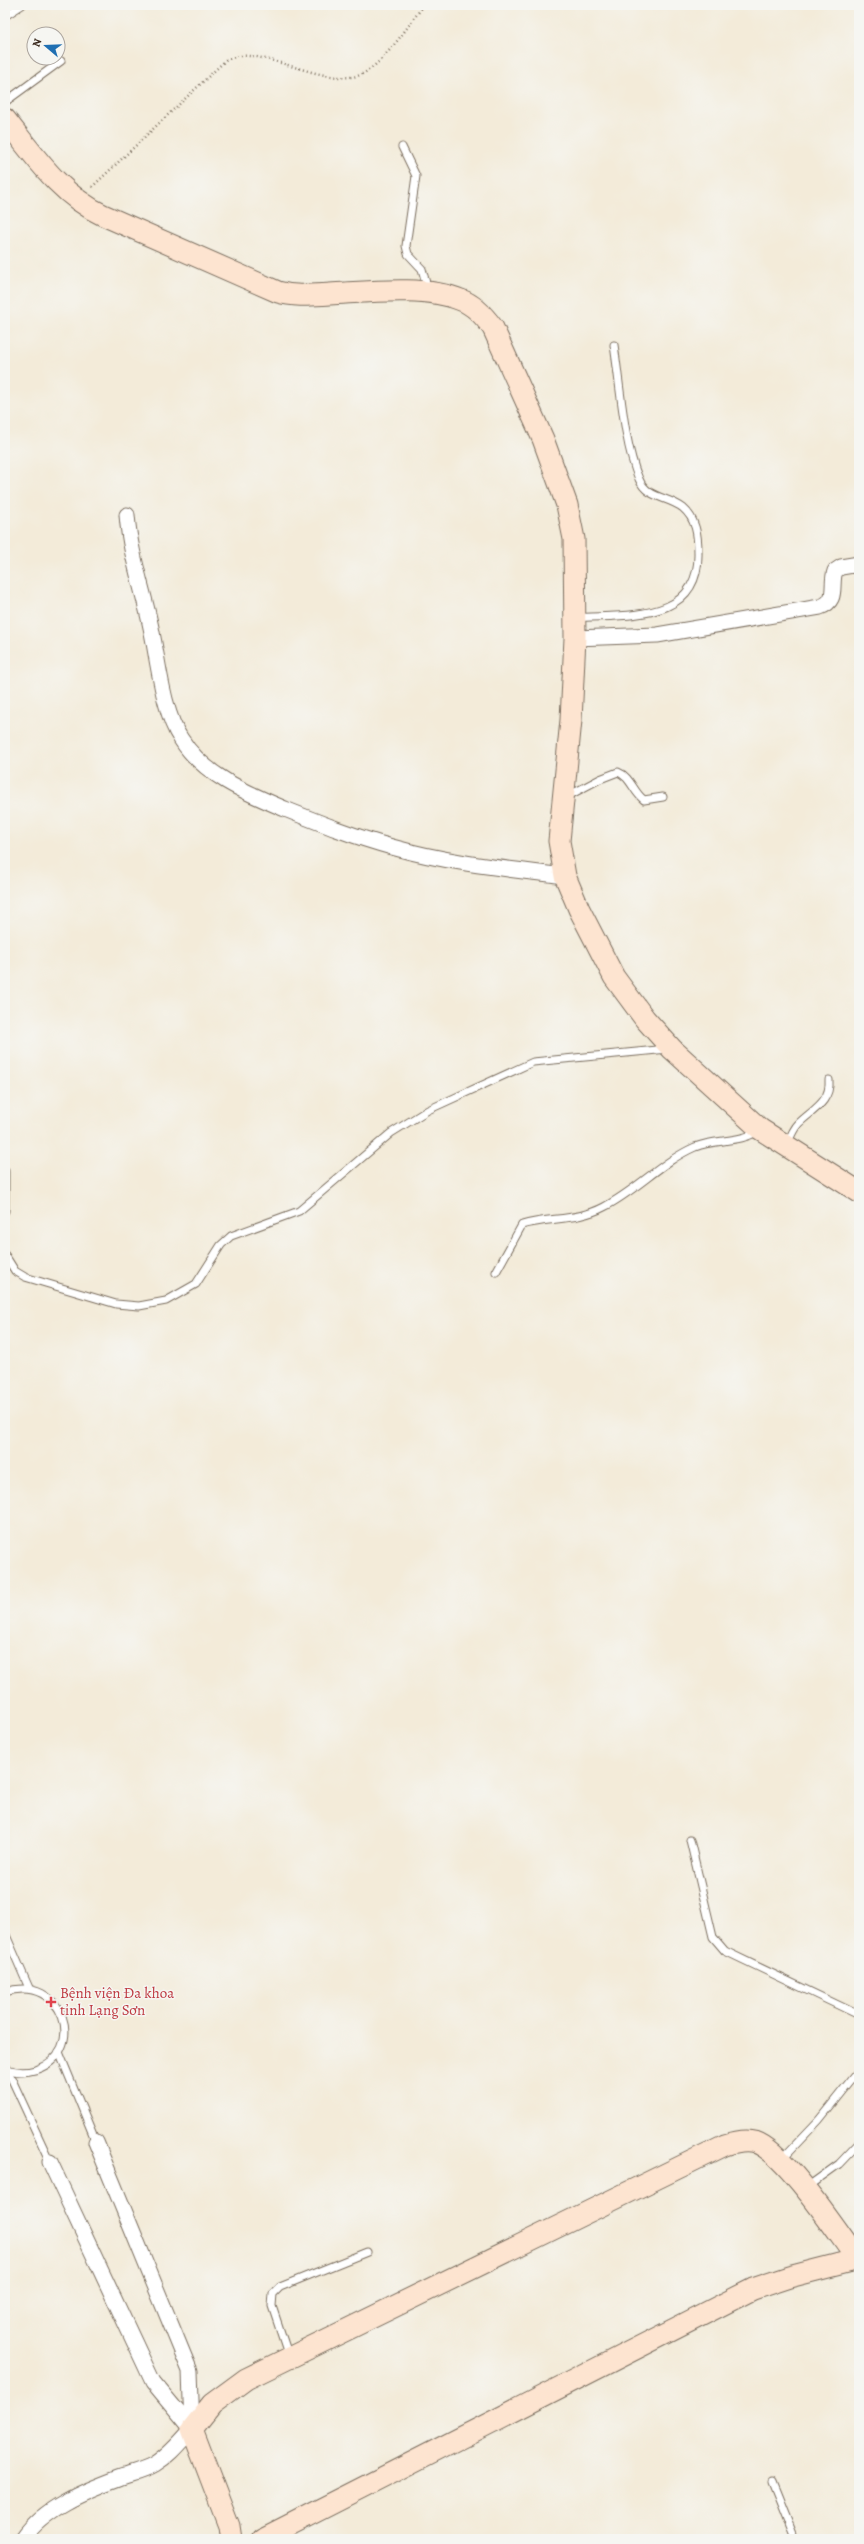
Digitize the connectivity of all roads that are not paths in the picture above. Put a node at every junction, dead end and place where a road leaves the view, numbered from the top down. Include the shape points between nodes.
1 (22, 5) edge
2 (5, 16) edge
3 (55, 66) edge
4 (5, 102) edge
5 (5, 119) edge
6 (402, 147) dead end
7 (429, 294) junction
8 (614, 345) dead end
9 (127, 515) dead end
10 (859, 564) edge
11 (576, 618) junction
12 (575, 638) junction
13 (663, 797) dead end
14 (562, 799) junction
15 (566, 876) junction
16 (672, 1049) junction
17 (828, 1080) dead end
18 (760, 1129) junction
19 (786, 1147) junction
20 (5, 1171) edge
21 (859, 1192) edge
22 (5, 1211) edge
23 (5, 1254) edge
24 (496, 1272) dead end
25 (690, 1840) dead end
26 (5, 1933) edge
27 (29, 1988) junction
28 (5, 1992) edge
29 (859, 2015) edge
30 (59, 2052) junction
31 (6, 2068) edge
32 (859, 2070) edge
33 (96, 2142) joint
34 (859, 2143) edge
35 (50, 2162) joint
36 (780, 2162) junction
37 (803, 2189) junction
38 (367, 2252) dead end
39 (858, 2259) edge
40 (289, 2357) junction
41 (192, 2429) junction
42 (772, 2482) dead end
43 (230, 2532) edge
44 (22, 2539) edge
45 (250, 2539) edge
46 (262, 2539) edge
47 (794, 2539) edge

1 - 2 lane
3 - 4 lane
5 - 7 street via 52,178 78,202 285,294 303,296 392,290
6 - 7 lane via 416,176 406,246 408,254 422,269
7 - 11 street via 448,296 466,302 493,328 543,439 567,505 576,555
8 - 11 lane via 631,449 639,480 648,493 682,508 695,522 698,564 693,581 681,600 667,608
9 - 15 street via 133,562 150,621 160,673 175,728 181,740 211,771 275,804 322,824 394,847 464,862
10 - 12 street via 835,571 832,599 827,605 820,607 657,635
11 - 12 street
12 - 14 street via 571,720
13 - 14 lane via 644,800 637,795 625,775 618,772
14 - 15 street via 559,841
15 - 16 street via 579,909 614,977 645,1019
16 - 18 street
16 - 23 lane via 532,1062 428,1110 391,1133 299,1211 231,1236 221,1245 196,1284 166,1301 139,1306 116,1304 24,1277 15,1271
17 - 19 lane via 827,1094 815,1110 794,1129
18 - 19 street
18 - 24 lane via 744,1139 714,1141 681,1154 665,1163 620,1198 594,1212 522,1225
19 - 21 street
20 - 22 lane
25 - 29 lane via 713,1937 718,1945 725,1952
26 - 27 lane
27 - 28 lane
27 - 30 lane via 50,1998 58,2007 65,2029
30 - 31 lane via 42,2068 30,2071
30 - 33 lane
31 - 35 lane
32 - 36 lane via 819,2120
33 - 41 street via 190,2371
34 - 37 lane via 839,2164
35 - 41 street via 153,2382
36 - 37 street
36 - 40 street via 768,2150 754,2142 739,2141 725,2145
37 - 39 street
38 - 40 lane via 287,2284 273,2294 272,2306
39 - 46 street via 753,2289
40 - 41 street via 232,2387 212,2404
41 - 43 street
41 - 44 street via 167,2456 153,2466 73,2497 45,2515
42 - 47 lane
43 - 45 street

